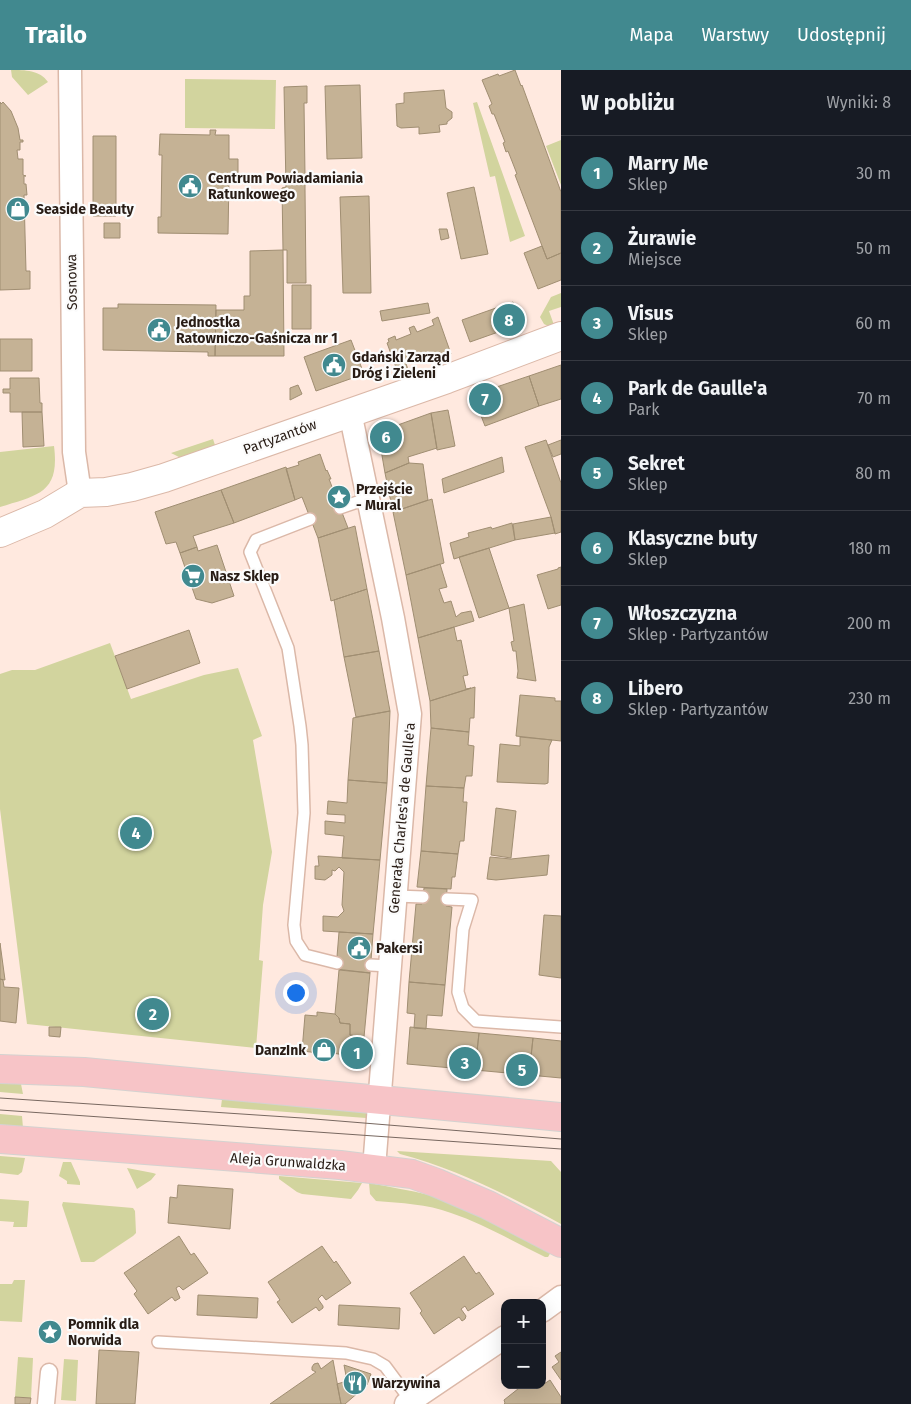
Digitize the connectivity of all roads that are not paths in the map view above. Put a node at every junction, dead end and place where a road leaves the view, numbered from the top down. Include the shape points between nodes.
1 (70, 70) edge
2 (561, 336) edge
3 (350, 412) junction
4 (80, 493) junction
5 (368, 498) junction
6 (340, 508) dead end
7 (310, 518) dead end
8 (0, 533) edge
9 (396, 896) junction
10 (423, 897) dead end
11 (447, 900) dead end
12 (337, 962) dead end
13 (561, 1027) edge
14 (0, 1069) edge
15 (379, 1099) junction
16 (561, 1117) edge
17 (0, 1139) edge
18 (374, 1168) junction
19 (561, 1243) edge
20 (561, 1297) edge
21 (546, 1308) edge
22 (501, 1340) edge
23 (158, 1342) dead end
24 (49, 1372) dead end
25 (409, 1402) edge
26 (46, 1404) edge

1 - 4 street, Sosnowa via 74,452
2 - 3 street, Partyzantów
3 - 4 street, Partyzantów via 164,478 106,492
3 - 5 street, Generała Charles'a de Gaulle'a
4 - 8 street, Partyzantów via 45,514
5 - 6 lane
5 - 9 street, Generała Charles'a de Gaulle'a via 394,618 410,714
7 - 12 lane via 256,540 250,552 288,648 300,726 304,813 294,925 296,941 304,955
9 - 10 lane
9 - 15 street, Generała Charles'a de Gaulle'a via 380,966
11 - 13 lane via 472,900 462,938 458,992 463,1008 476,1021
14 - 15 main road via 84,1072
15 - 16 main road
15 - 18 street, Generała Charles'a de Gaulle'a
17 - 18 main road, Aleja Grunwaldzka
18 - 19 main road, Aleja Grunwaldzka via 412,1174 437,1183 488,1204
20 - 21 street
22 - 25 street
23 - 25 lane via 346,1353 385,1366
24 - 26 street

